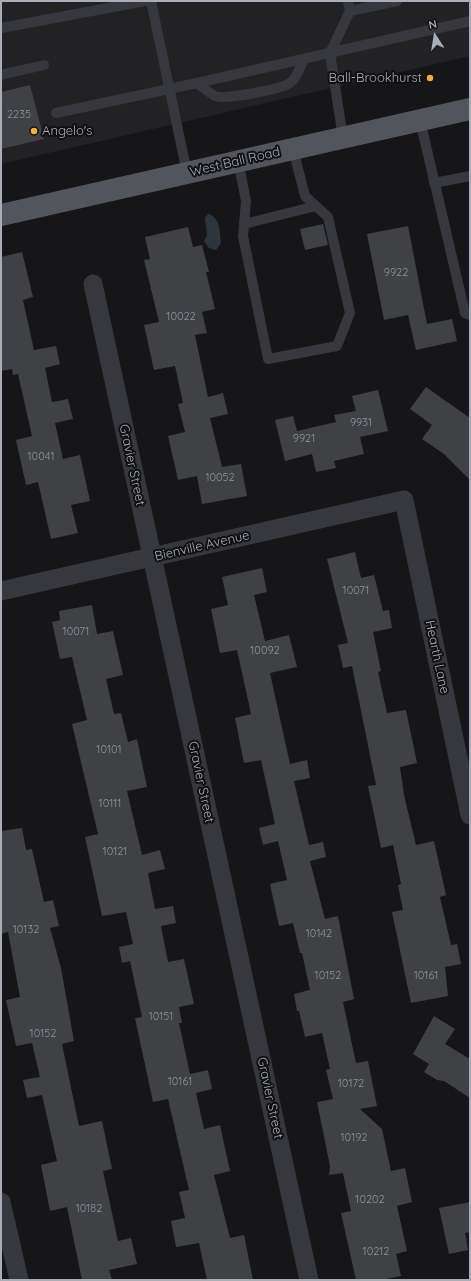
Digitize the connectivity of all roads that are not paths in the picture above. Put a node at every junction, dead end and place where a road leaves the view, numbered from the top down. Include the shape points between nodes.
1 (145, 1) edge
2 (151, 1) edge
3 (348, 1) edge
4 (397, 1) edge
5 (350, 12) junction
6 (470, 22) edge
7 (1, 28) edge
8 (330, 53) junction
9 (304, 59) junction
10 (44, 65) dead end
11 (1, 75) edge
12 (197, 83) junction
13 (169, 89) junction
14 (470, 109) edge
15 (56, 113) dead end
16 (420, 120) junction
17 (344, 138) junction
18 (293, 149) junction
19 (238, 161) junction
20 (187, 173) junction
21 (470, 176) edge
22 (434, 183) junction
23 (316, 206) junction
24 (1, 215) edge
25 (244, 224) junction
26 (93, 284) dead end
27 (470, 315) edge
28 (404, 500) joint
29 (152, 557) junction
30 (1, 591) edge
31 (470, 815) edge
32 (1, 1202) edge
33 (19, 1280) edge
34 (309, 1280) edge

1 - 7 lane
2 - 13 lane
3 - 5 lane
4 - 5 lane
5 - 8 lane
6 - 8 lane
8 - 9 lane
8 - 17 lane
9 - 12 lane
9 - 12 lane via 295,78 289,84 250,94 228,98 215,96
10 - 11 lane
12 - 13 lane
13 - 15 lane
13 - 20 lane
14 - 16 main road, West Ball Road
16 - 17 main road, West Ball Road
16 - 22 lane
17 - 18 main road, West Ball Road
18 - 19 main road, West Ball Road
18 - 23 lane via 305,196
19 - 20 main road, West Ball Road
19 - 25 lane via 246,201
20 - 24 main road, West Ball Road
21 - 22 lane
22 - 27 lane via 465,313
23 - 25 lane
23 - 25 lane via 328,217 350,313 337,346 268,359 243,236
26 - 29 street, Gravier Street
28 - 29 street, Bienville Avenue
28 - 31 street, Hearth Lane
29 - 30 street, Bienville Avenue
29 - 34 street, Gravier Street
32 - 33 street

